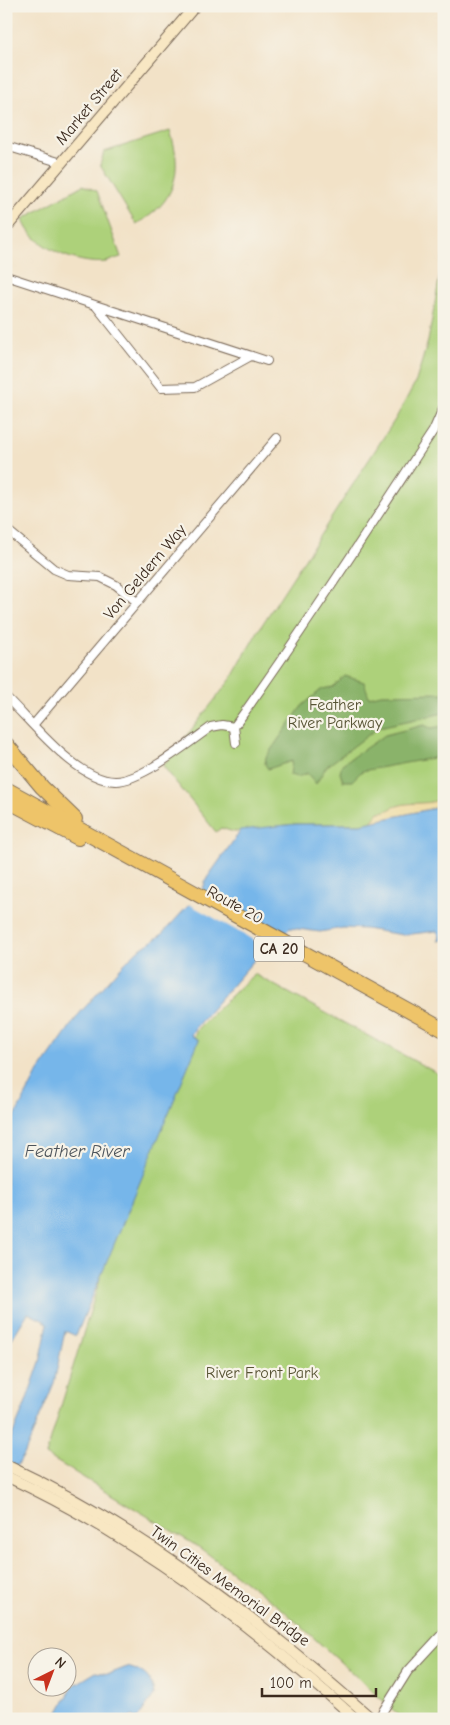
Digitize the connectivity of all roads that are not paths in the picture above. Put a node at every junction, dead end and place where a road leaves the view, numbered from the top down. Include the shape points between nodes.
1 (195, 6) edge
2 (6, 146) edge
3 (62, 163) junction
4 (6, 228) edge
5 (6, 276) edge
6 (96, 306) junction
7 (251, 356) junction
8 (267, 361) dead end
9 (444, 406) edge
10 (277, 438) dead end
11 (6, 529) edge
12 (137, 602) junction
13 (6, 697) edge
14 (34, 724) junction
15 (234, 727) junction
16 (236, 743) dead end
17 (6, 744) edge
18 (6, 788) edge
19 (6, 800) edge
20 (105, 842) junction
21 (116, 854) junction
22 (444, 1030) edge
23 (444, 1041) edge
24 (6, 1464) edge
25 (6, 1476) edge
26 (444, 1632) edge
27 (356, 1719) edge
28 (372, 1719) edge
29 (378, 1719) edge

1 - 3 main road, Market Street
2 - 3 street
3 - 4 main road, Market Street
5 - 6 street
6 - 7 street
6 - 7 street via 160,388 194,387
7 - 8 street
9 - 15 street via 433,431 299,636
10 - 12 street, Von Geldern Way
11 - 12 street via 54,569 68,575 100,577
12 - 14 street, Von Geldern Way
13 - 14 street
14 - 15 street via 67,759 93,777 117,781 151,769 211,727
15 - 16 street
17 - 20 highway via 54,800
18 - 20 highway, CA 20
19 - 21 highway, CA 20
20 - 21 highway, CA 20
21 - 22 highway, Route 20 / CA 20
21 - 23 highway, Route 20 / CA 20
24 - 28 main road, Twin Cities Memorial Bridge via 107,1517 184,1566 279,1638
25 - 27 main road, Twin Cities Memorial Bridge via 86,1517 172,1571 258,1634
26 - 29 street via 408,1671

